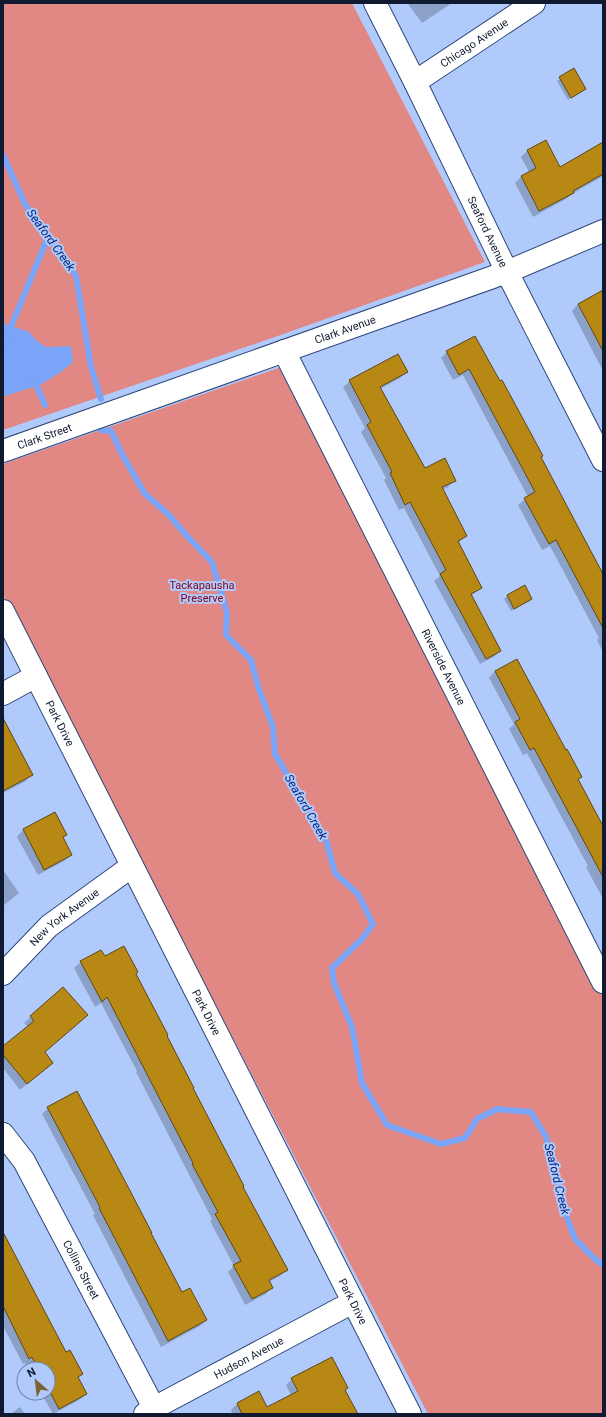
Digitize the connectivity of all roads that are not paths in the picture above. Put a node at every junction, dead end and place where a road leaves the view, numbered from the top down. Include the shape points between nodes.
1 (375, 3) edge
2 (534, 3) edge
3 (415, 82) junction
4 (603, 231) edge
5 (507, 272) junction
6 (284, 351) junction
7 (85, 422) joint
8 (3, 451) edge
9 (603, 460) edge
10 (3, 611) edge
11 (36, 676) junction
12 (3, 694) edge
13 (132, 866) junction
14 (3, 974) edge
15 (603, 982) edge
16 (3, 1134) edge
17 (353, 1302) junction
18 (149, 1411) edge
19 (410, 1414) edge

1 - 3 street, Seaford Avenue
2 - 3 street, Chicago Avenue
3 - 5 street, Seaford Avenue
4 - 5 street, Clark Avenue
5 - 6 street, Clark Avenue
5 - 9 street, Seaford Avenue
6 - 7 street, Clark Avenue
6 - 15 street, Riverside Avenue
7 - 8 street, Clark Street
10 - 11 street, Park Drive
11 - 12 street
11 - 13 street, Park Drive
13 - 14 street, New York Avenue via 49,926
13 - 17 street, Park Drive
16 - 18 street, Collins Street via 24,1161
17 - 18 street, Hudson Avenue
17 - 19 street, Park Drive

